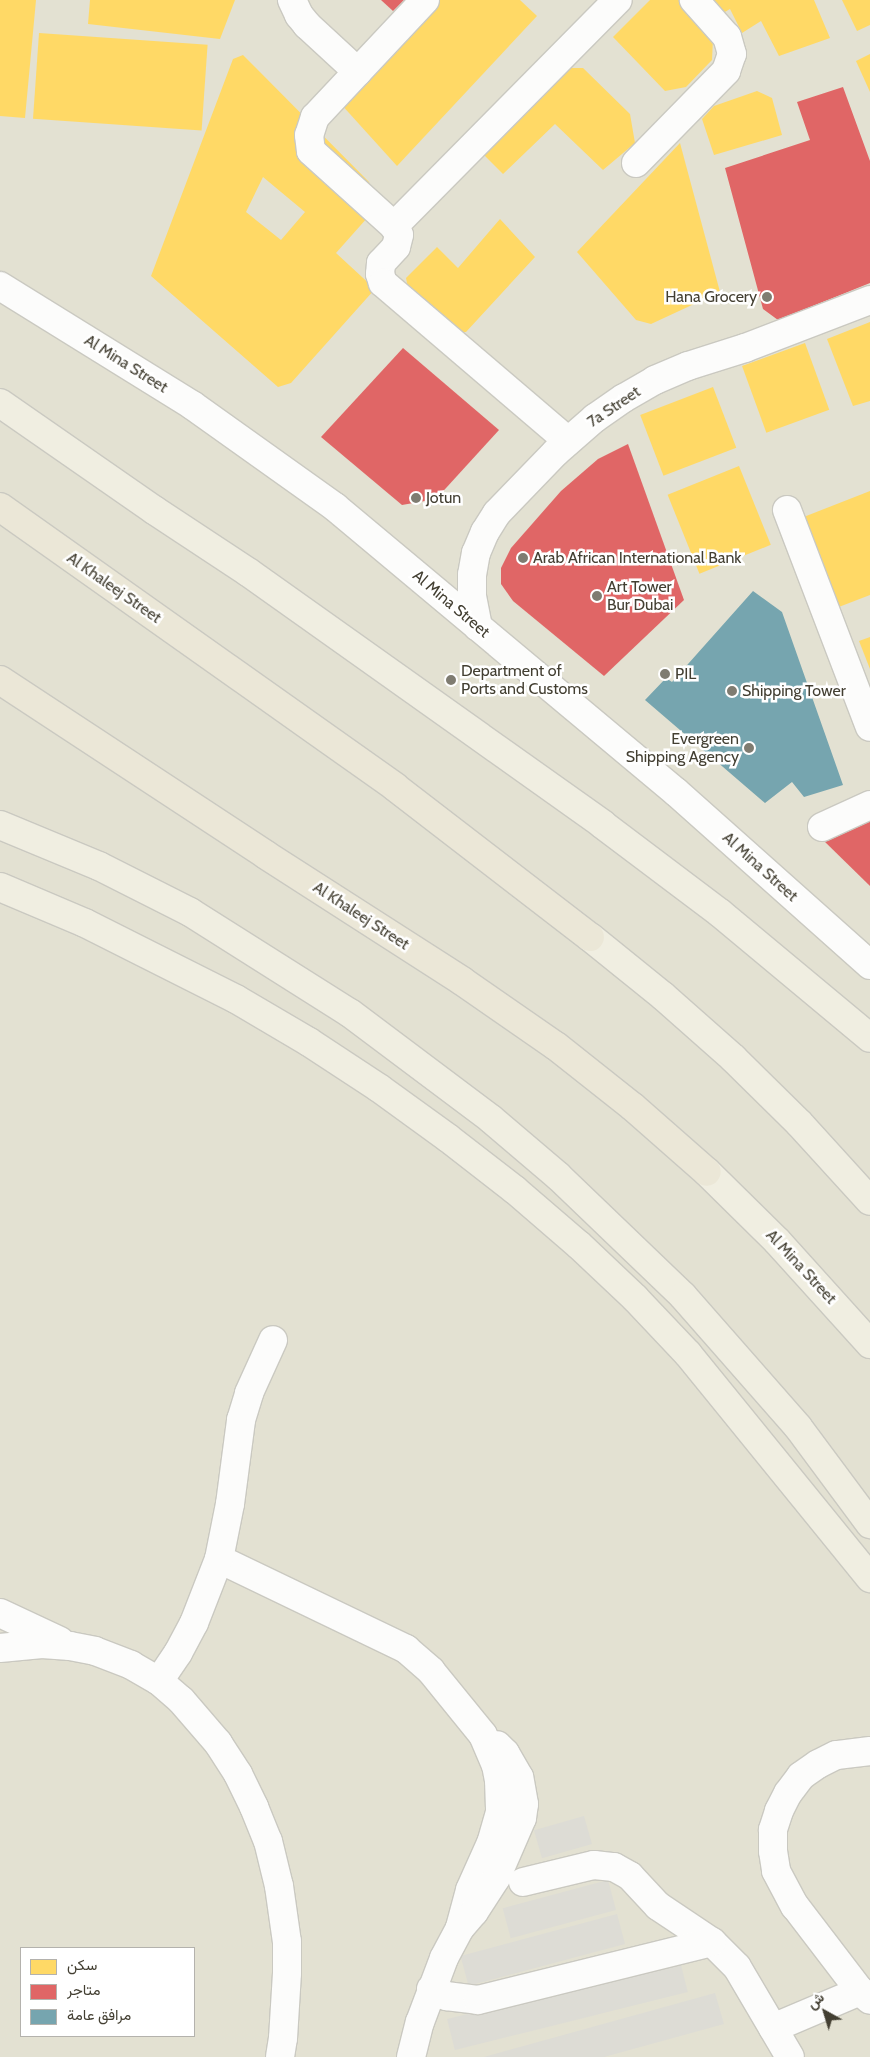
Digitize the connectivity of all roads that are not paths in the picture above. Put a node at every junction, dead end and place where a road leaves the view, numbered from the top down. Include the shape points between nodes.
1 (292, 0) edge
2 (425, 0) edge
3 (618, 0) edge
4 (694, 0) edge
5 (358, 72) junction
6 (636, 163) dead end
7 (394, 226) junction
8 (0, 286) edge
9 (870, 300) edge
10 (0, 403) edge
11 (568, 441) junction
12 (0, 507) edge
13 (787, 510) dead end
14 (478, 627) junction
15 (0, 680) edge
16 (870, 727) edge
17 (870, 805) edge
18 (0, 825) edge
19 (822, 827) dead end
20 (0, 888) edge
21 (590, 937) joint
22 (870, 965) edge
23 (870, 1038) edge
24 (707, 1172) joint
25 (870, 1201) edge
26 (273, 1340) dead end
27 (870, 1344) edge
28 (870, 1524) edge
29 (219, 1559) junction
30 (870, 1578) edge
31 (0, 1613) edge
32 (70, 1646) junction
33 (0, 1648) edge
34 (159, 1681) junction
35 (870, 1751) edge
36 (524, 1882) dead end
37 (712, 1942) junction
38 (431, 1989) junction
39 (865, 1996) edge
40 (773, 2028) junction
41 (280, 2057) edge
42 (411, 2057) edge
43 (790, 2057) edge

1 - 5 street via 307,24
2 - 5 street
3 - 7 street
4 - 6 street via 728,37 732,54 726,71
5 - 7 street via 315,117 309,135 311,151
7 - 11 street via 398,235 396,247 381,264 383,283
8 - 14 street, Al Mina Street via 121,359 265,455 335,507
9 - 11 street, 7a Street via 655,380 617,403
10 - 23 main road via 248,572 602,824 720,913
11 - 14 street, 7a Street via 498,513 485,532 476,552 472,575
12 - 21 highway, Al Khaleej Street via 395,787
13 - 16 street
14 - 22 street, Al Mina Street via 676,792
15 - 24 highway, Al Khaleej Street via 462,981 556,1046 634,1107
17 - 19 street
18 - 28 main road via 99,866 190,912 350,1013 491,1119 586,1202 683,1296 798,1427
20 - 30 main road via 85,923 236,1000 309,1042 379,1088 507,1184 579,1245 688,1354
21 - 25 main road via 733,1058 800,1123
24 - 27 main road, Al Mina Street via 777,1240
26 - 29 street via 241,1420
29 - 34 street via 194,1623
29 - 38 street via 410,1652 431,1671 483,1735 513,1764 521,1783 524,1804 518,1831 496,1878 460,1928
31 - 32 street
32 - 33 street via 42,1644
32 - 34 street via 95,1651 131,1665
34 - 41 street via 181,1700 218,1743 238,1774 268,1841 287,1942 286,2004
35 - 39 street via 836,1755 801,1776 788,1792 773,1830 776,1871 785,1890
36 - 37 street via 594,1865 614,1867 630,1876 670,1916
37 - 38 street via 478,2000 446,1996
37 - 40 street via 737,1966
38 - 42 street
39 - 40 street
40 - 43 street

